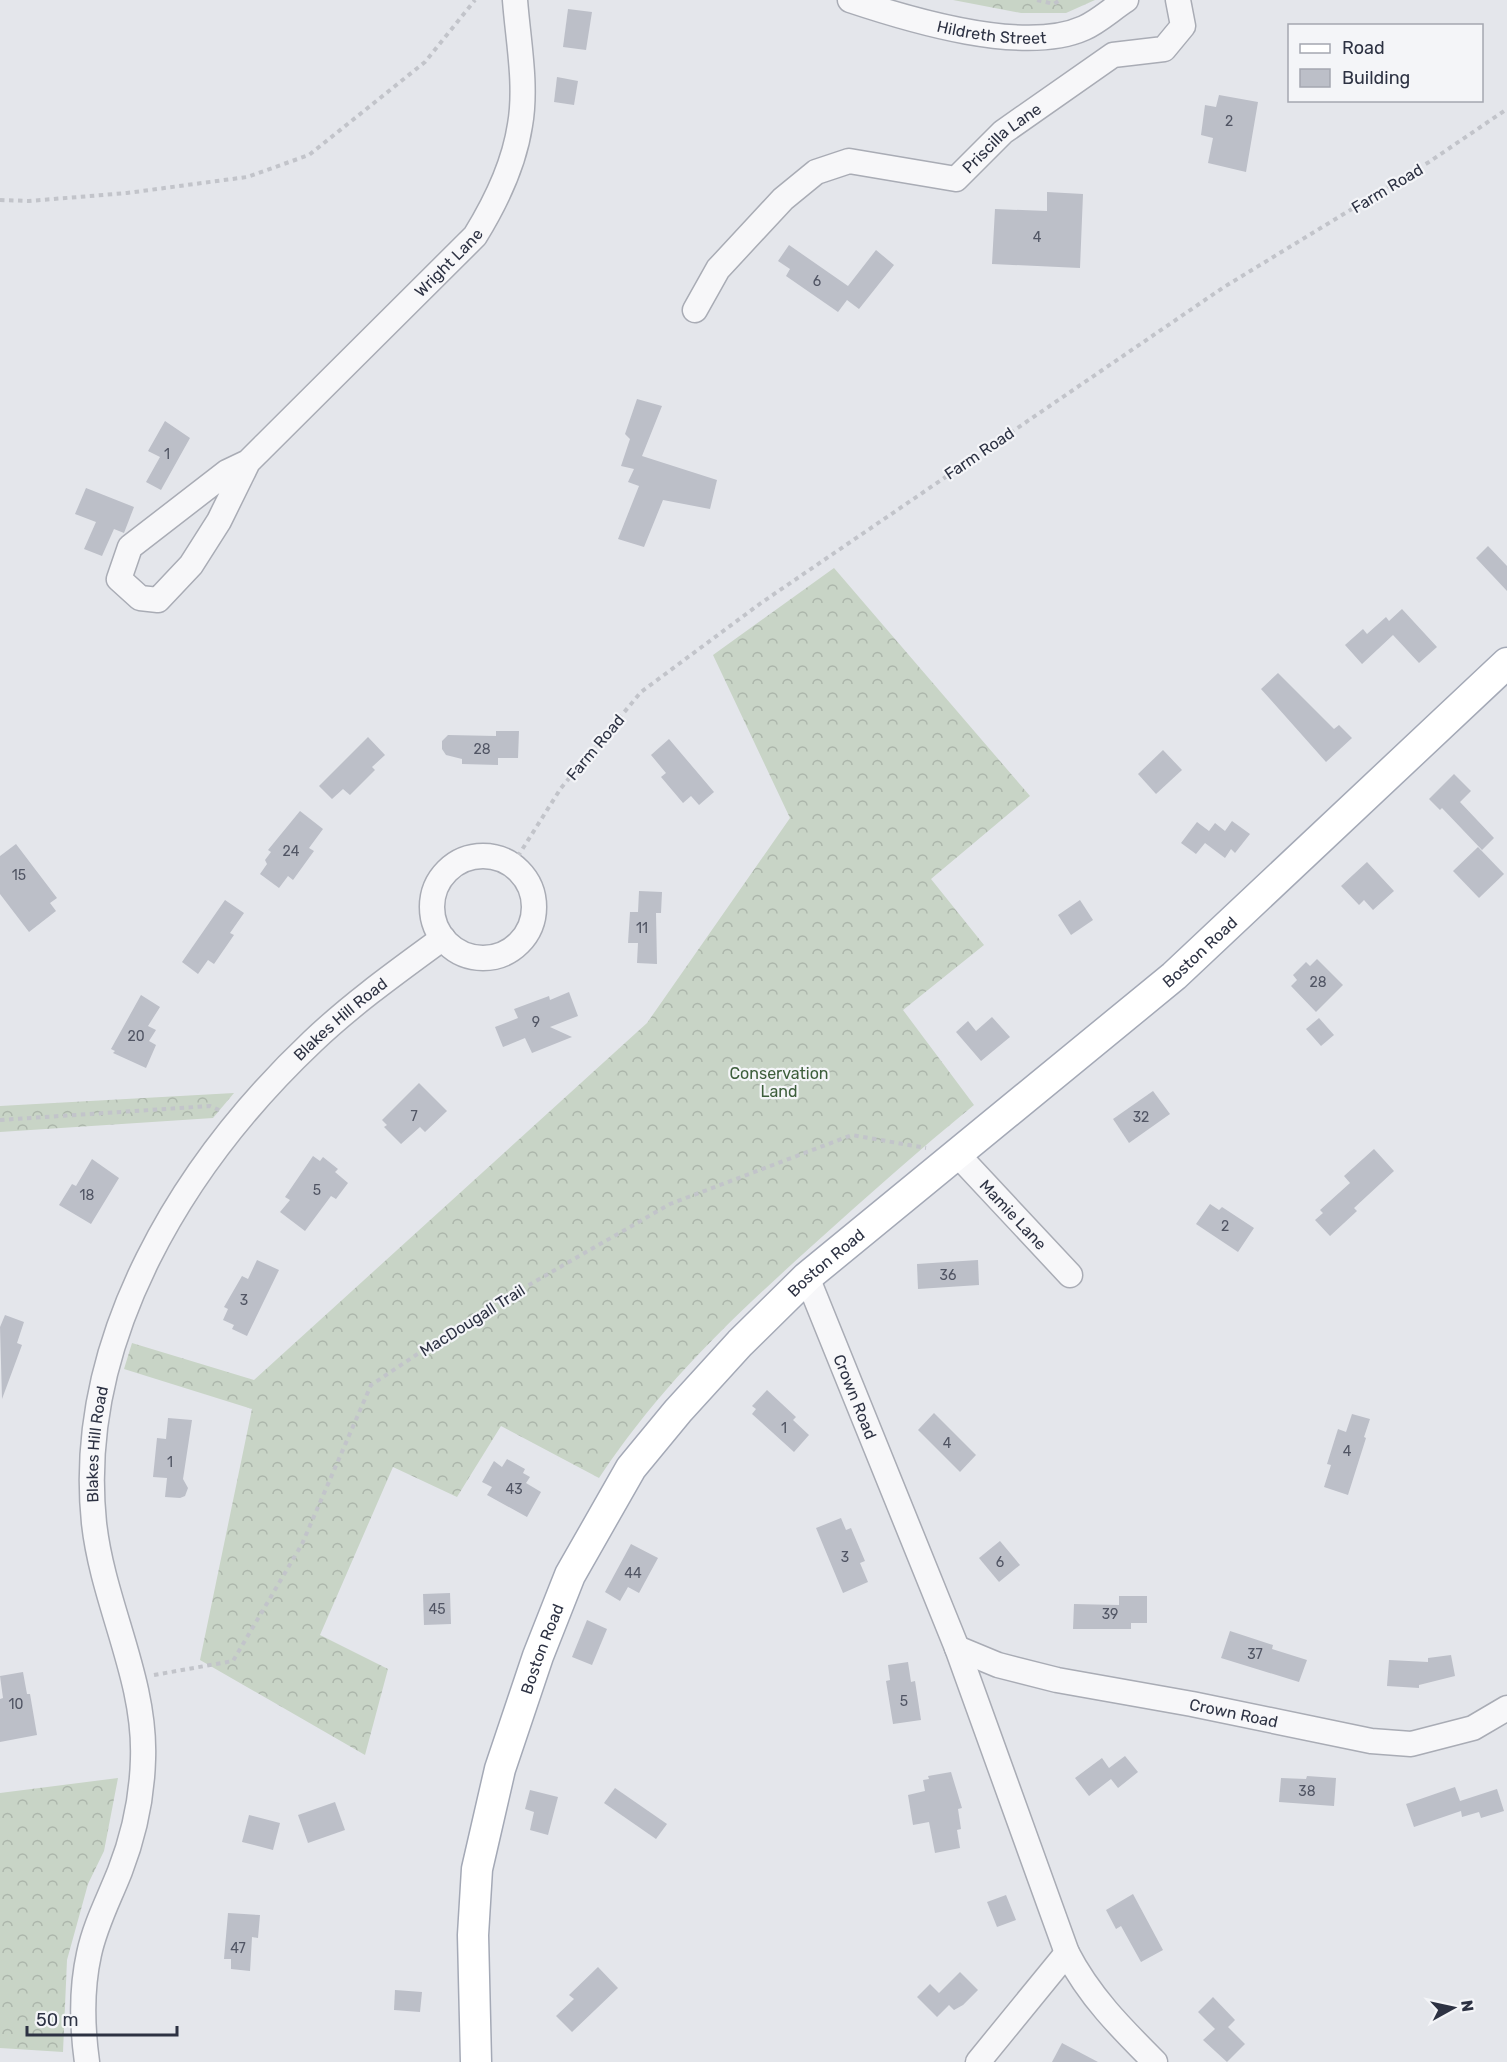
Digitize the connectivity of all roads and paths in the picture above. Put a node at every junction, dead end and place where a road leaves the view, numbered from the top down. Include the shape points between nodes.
1 (475, 0) edge
2 (515, 0) edge
3 (850, 0) edge
4 (1036, 0) edge
5 (1060, 0) edge
6 (1126, 0) edge
7 (1178, 0) edge
8 (1507, 109) edge
9 (0, 200) edge
10 (695, 310) dead end
11 (248, 462) junction
12 (1507, 663) edge
13 (513, 864) junction
14 (443, 938) junction
15 (0, 1120) edge
16 (241, 1120) junction
17 (957, 1153) junction
18 (1070, 1275) dead end
19 (807, 1277) junction
20 (957, 1648) junction
21 (134, 1678) junction
22 (1507, 1708) edge
23 (1067, 1953) junction
24 (87, 2062) edge
25 (476, 2062) edge
26 (978, 2062) edge
27 (1155, 2062) edge

1 - 9 path via 425,62 309,155 247,177 116,194
2 - 11 street, Wright Lane via 520,125 493,206 475,236
3 - 6 street, Hildreth Street via 898,16 1007,38 1040,39 1085,28
4 - 5 path via 1054,4
7 - 10 street, Priscilla Lane via 1183,26 1164,50 1113,55 1003,132 956,179 849,161 816,172 783,199 718,269
8 - 13 path, Farm Road via 1429,162 1205,300 790,583 641,692 561,788
11 - 11 street, Wright Lane via 219,521 196,556 158,600 140,598 119,579 130,547 227,472
12 - 17 main road, Boston Road via 1174,976
13 - 14 street via 498,857 474,856 446,871 432,900 433,916
13 - 14 street via 530,884 535,902 530,928 521,942 507,953 481,958 456,950
14 - 16 street, Blakes Hill Road via 338,1018
15 - 16 path via 210,1106
16 - 21 street, Blakes Hill Road via 178,1207 151,1254 123,1316 103,1381 93,1452 94,1523 109,1596
17 - 18 street, Mamie Lane
17 - 19 main road, Boston Road
17 - 21 path, MacDougall Trail via 852,1136 670,1204 473,1317 370,1385 302,1544 233,1661
19 - 20 street, Crown Road
19 - 25 main road, Boston Road via 740,1343 631,1468 570,1575 500,1769 477,1869 473,1935
20 - 22 street, Crown Road via 999,1665 1057,1680 1371,1741 1411,1744 1473,1728
20 - 23 street, Crown Road
21 - 24 street, Blakes Hill Road via 142,1729 141,1784 130,1842 89,1952 82,2011
23 - 26 street
23 - 27 street, Crown Road via 1099,2004

